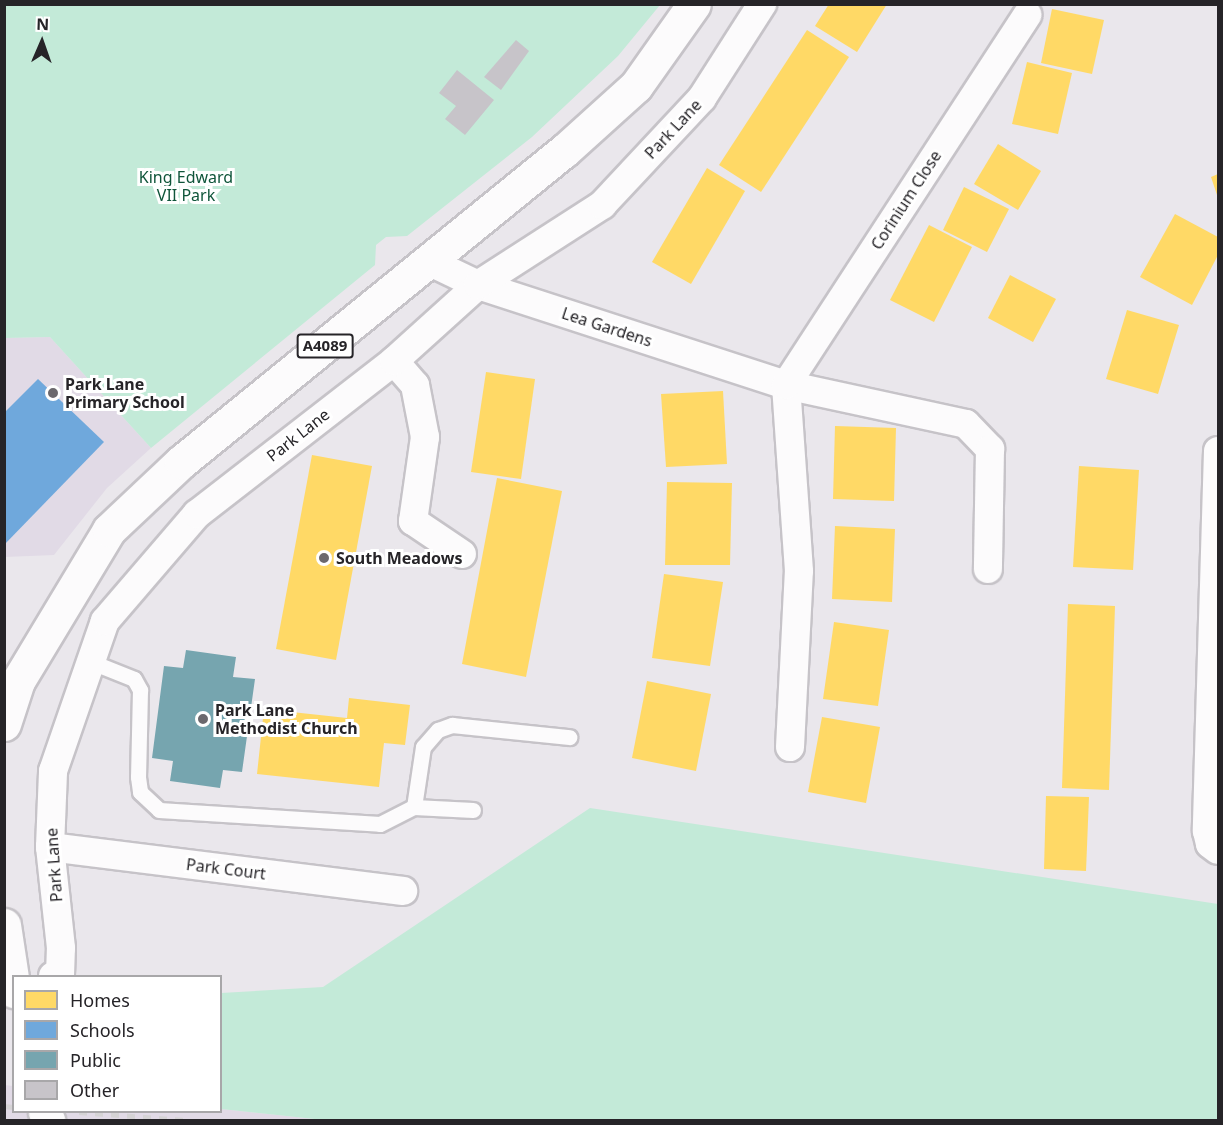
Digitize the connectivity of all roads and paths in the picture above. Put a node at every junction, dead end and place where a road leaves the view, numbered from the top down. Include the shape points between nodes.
1 (694, 4) edge
2 (762, 4) edge
3 (1027, 15) dead end
4 (430, 262) junction
5 (478, 285) junction
6 (394, 361) junction
7 (786, 385) junction
8 (1218, 451) edge
9 (1216, 483) edge
10 (462, 554) dead end
11 (988, 569) dead end
12 (89, 661) junction
13 (4, 724) edge
14 (569, 737) dead end
15 (790, 747) dead end
16 (414, 807) junction
17 (473, 810) dead end
18 (50, 847) junction
19 (1218, 850) edge
20 (403, 891) dead end
21 (4, 925) edge
22 (60, 975) edge
23 (12, 983) edge

1 - 4 main road, A4089 via 636,86
2 - 5 street, Park Lane via 702,98 602,205
3 - 7 street, Corinium Close
4 - 5 street, Lea Gardens
4 - 13 main road, A4089 via 181,462 109,530 18,681
5 - 6 street, Park Lane
5 - 7 street, Lea Gardens
6 - 10 street via 414,385 425,437 413,521
6 - 12 street, Park Lane via 197,514 105,621
7 - 11 street, Lea Gardens via 966,424 990,449
7 - 15 street via 799,571
8 - 9 street
9 - 19 street via 1207,831 1210,844
12 - 16 lane via 134,679 140,690 140,792 159,810 380,824
12 - 18 street, Park Lane via 53,771
14 - 16 lane via 452,725 438,730 423,747
16 - 17 lane
18 - 20 street, Park Court
18 - 22 street, Park Lane via 61,948
21 - 23 main road

